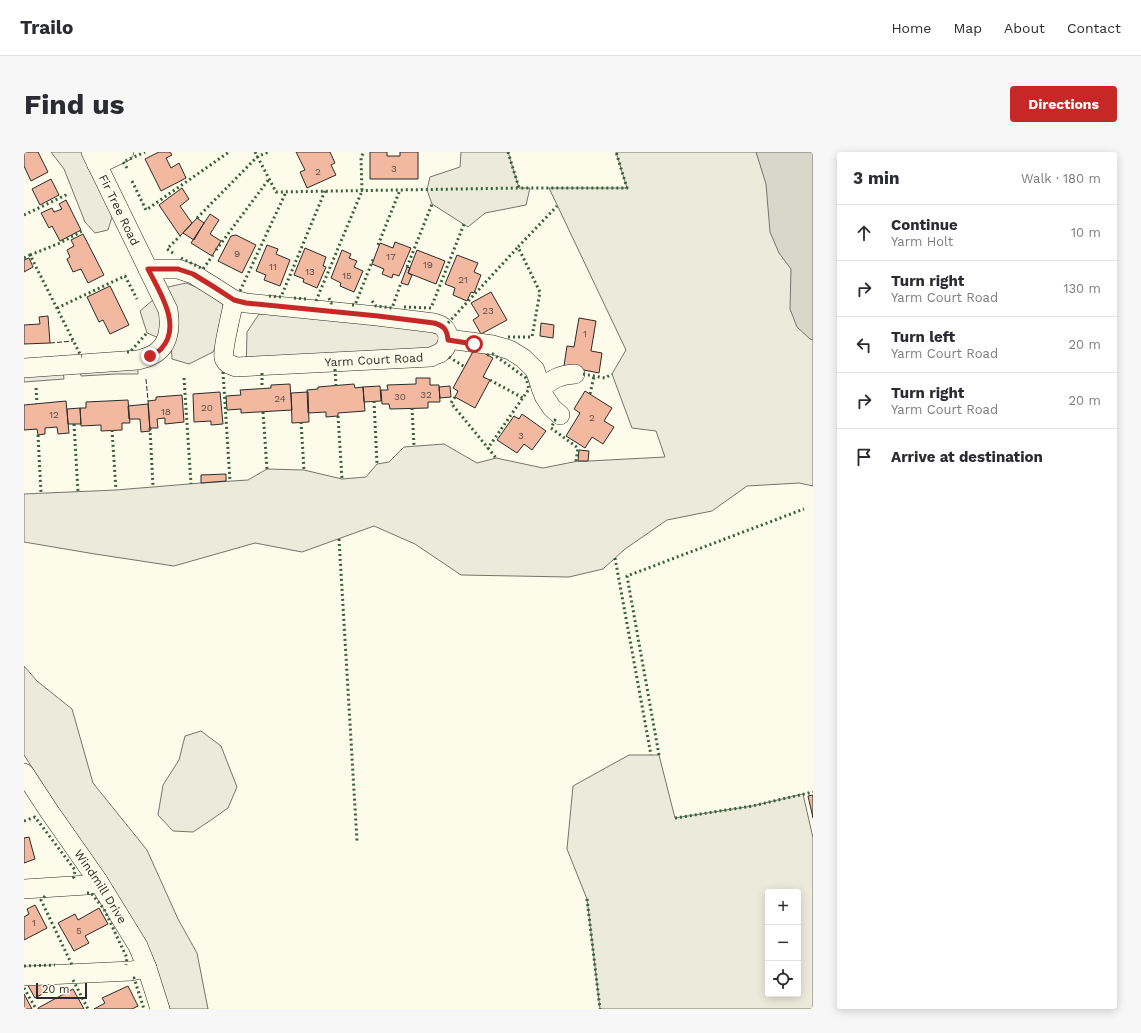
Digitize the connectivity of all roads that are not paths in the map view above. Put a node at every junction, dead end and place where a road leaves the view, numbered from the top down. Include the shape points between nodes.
1 (124, 152) edge
2 (94, 159) edge
3 (148, 269) junction
4 (234, 300) junction
5 (448, 340) junction
6 (24, 368) edge
7 (575, 374) dead end
8 (541, 388) junction
9 (560, 415) dead end
10 (24, 773) edge
11 (98, 881) junction
12 (24, 889) edge
13 (147, 968) junction
14 (24, 976) edge
15 (160, 1009) edge

1 - 2 street
2 - 3 street, Fir Tree Road
3 - 4 street via 178,269 193,274
3 - 6 street via 168,310 170,320 167,341 160,350 138,360
4 - 5 street via 434,323 442,325 448,332
4 - 5 street, Yarm Court Road via 224,357 228,364 236,367 431,356 440,353
5 - 8 street via 493,345 510,350 535,370
7 - 8 street via 564,374
8 - 9 street via 552,408
10 - 11 street, Windmill Drive
11 - 12 street via 87,886
11 - 13 street, Windmill Drive via 138,946
13 - 14 street
13 - 15 street, Windmill Drive

